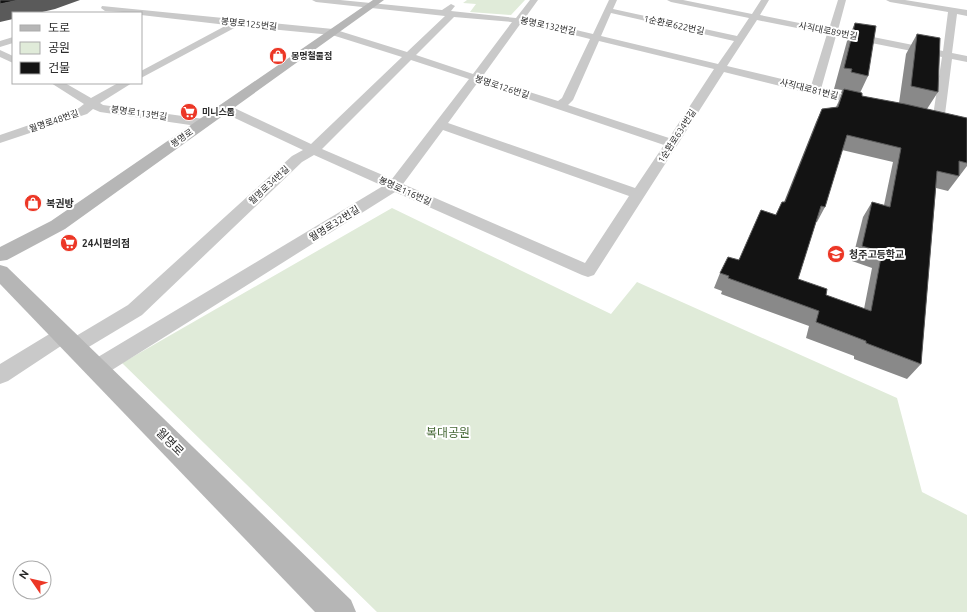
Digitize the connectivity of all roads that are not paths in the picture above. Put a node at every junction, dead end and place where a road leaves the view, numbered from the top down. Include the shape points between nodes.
1 (126, 0) edge
2 (316, 0) edge
3 (458, 0) edge
4 (534, 0) edge
5 (613, 0) edge
6 (672, 0) edge
7 (765, 0) edge
8 (842, 0) edge
9 (890, 0) edge
10 (685, 1) edge
11 (375, 2) edge
12 (608, 10) junction
13 (953, 10) junction
14 (134, 12) edge
15 (445, 12) junction
16 (142, 13) edge
17 (967, 13) edge
18 (165, 15) junction
19 (754, 16) junction
20 (518, 20) junction
21 (147, 23) dead end
22 (237, 23) junction
23 (332, 32) junction
24 (833, 32) junction
25 (596, 37) junction
26 (740, 39) junction
27 (12, 40) edge
28 (0, 44) edge
29 (0, 53) edge
30 (948, 55) junction
31 (409, 56) junction
32 (12, 59) edge
33 (967, 59) edge
34 (721, 68) junction
35 (142, 74) edge
36 (476, 78) junction
37 (59, 84) edge
38 (124, 84) edge
39 (816, 91) junction
40 (92, 102) junction
41 (560, 106) junction
42 (877, 106) edge
43 (224, 108) junction
44 (923, 118) edge
45 (938, 122) junction
46 (204, 123) junction
47 (440, 125) junction
48 (953, 125) edge
49 (0, 140) edge
50 (672, 143) junction
51 (313, 150) junction
52 (394, 186) junction
53 (639, 194) junction
54 (0, 255) edge
55 (588, 271) joint
56 (0, 272) edge
57 (69, 341) junction
58 (96, 369) junction
59 (0, 375) edge
60 (338, 612) edge

1 - 14 street, 봉명로125번길 via 102,9
2 - 11 street, 봉명로132번길
3 - 15 street
4 - 20 street, 월명로32번길
5 - 12 street
6 - 10 street, 사직대로89번길
7 - 19 street, 1순환로634번길
8 - 24 street
9 - 13 street
10 - 19 street, 사직대로89번길
11 - 15 street, 봉명로132번길
11 - 23 street, 봉명로
12 - 25 street
12 - 26 street, 1순환로622번길
13 - 17 street
13 - 30 street
15 - 20 street, 봉명로132번길
15 - 31 street, 월명로34번길 via 450,16
16 - 18 street, 봉명로125번길
18 - 21 street
18 - 22 street, 봉명로125번길
19 - 24 street, 사직대로89번길
19 - 26 street, 1순환로634번길
20 - 25 street, 봉명로132번길
20 - 36 street, 월명로32번길
22 - 23 street, 봉명로125번길
22 - 35 street
23 - 31 street, 봉명로126번길
23 - 43 street, 봉명로
24 - 30 street, 사직대로89번길
24 - 39 street
25 - 34 street, 봉명로132번길
25 - 41 street via 567,100
26 - 34 street, 1순환로634번길
27 - 28 street
29 - 32 street
30 - 33 street, 사직대로89번길
30 - 45 street
31 - 36 street, 봉명로126번길
31 - 51 street, 월명로34번길
34 - 39 street, 사직대로81번길
34 - 50 street, 1순환로634번길
36 - 41 street, 봉명로126번길
36 - 47 street, 월명로32번길
37 - 40 street, 봉명로113번길
38 - 40 street, 월명로48번길
39 - 42 street, 사직대로81번길
40 - 46 street, 봉명로113번길 via 100,108
40 - 49 street, 월명로48번길 via 83,111
41 - 50 street, 봉명로126번길
43 - 46 street, 봉명로
43 - 51 street, 봉명로116번길
44 - 45 street
45 - 48 street
46 - 54 street, 봉명로 via 58,225
47 - 52 street, 월명로32번길
47 - 53 street
50 - 53 street, 1순환로634번길
51 - 52 street, 봉명로116번길
51 - 57 street, 월명로34번길 via 298,159 136,310
52 - 55 street, 봉명로116번길
52 - 58 street, 월명로32번길
53 - 55 street, 1순환로634번길
56 - 57 street, 월명로
57 - 58 street, 월명로
57 - 59 street, 월명로34번길
58 - 60 street, 월명로

